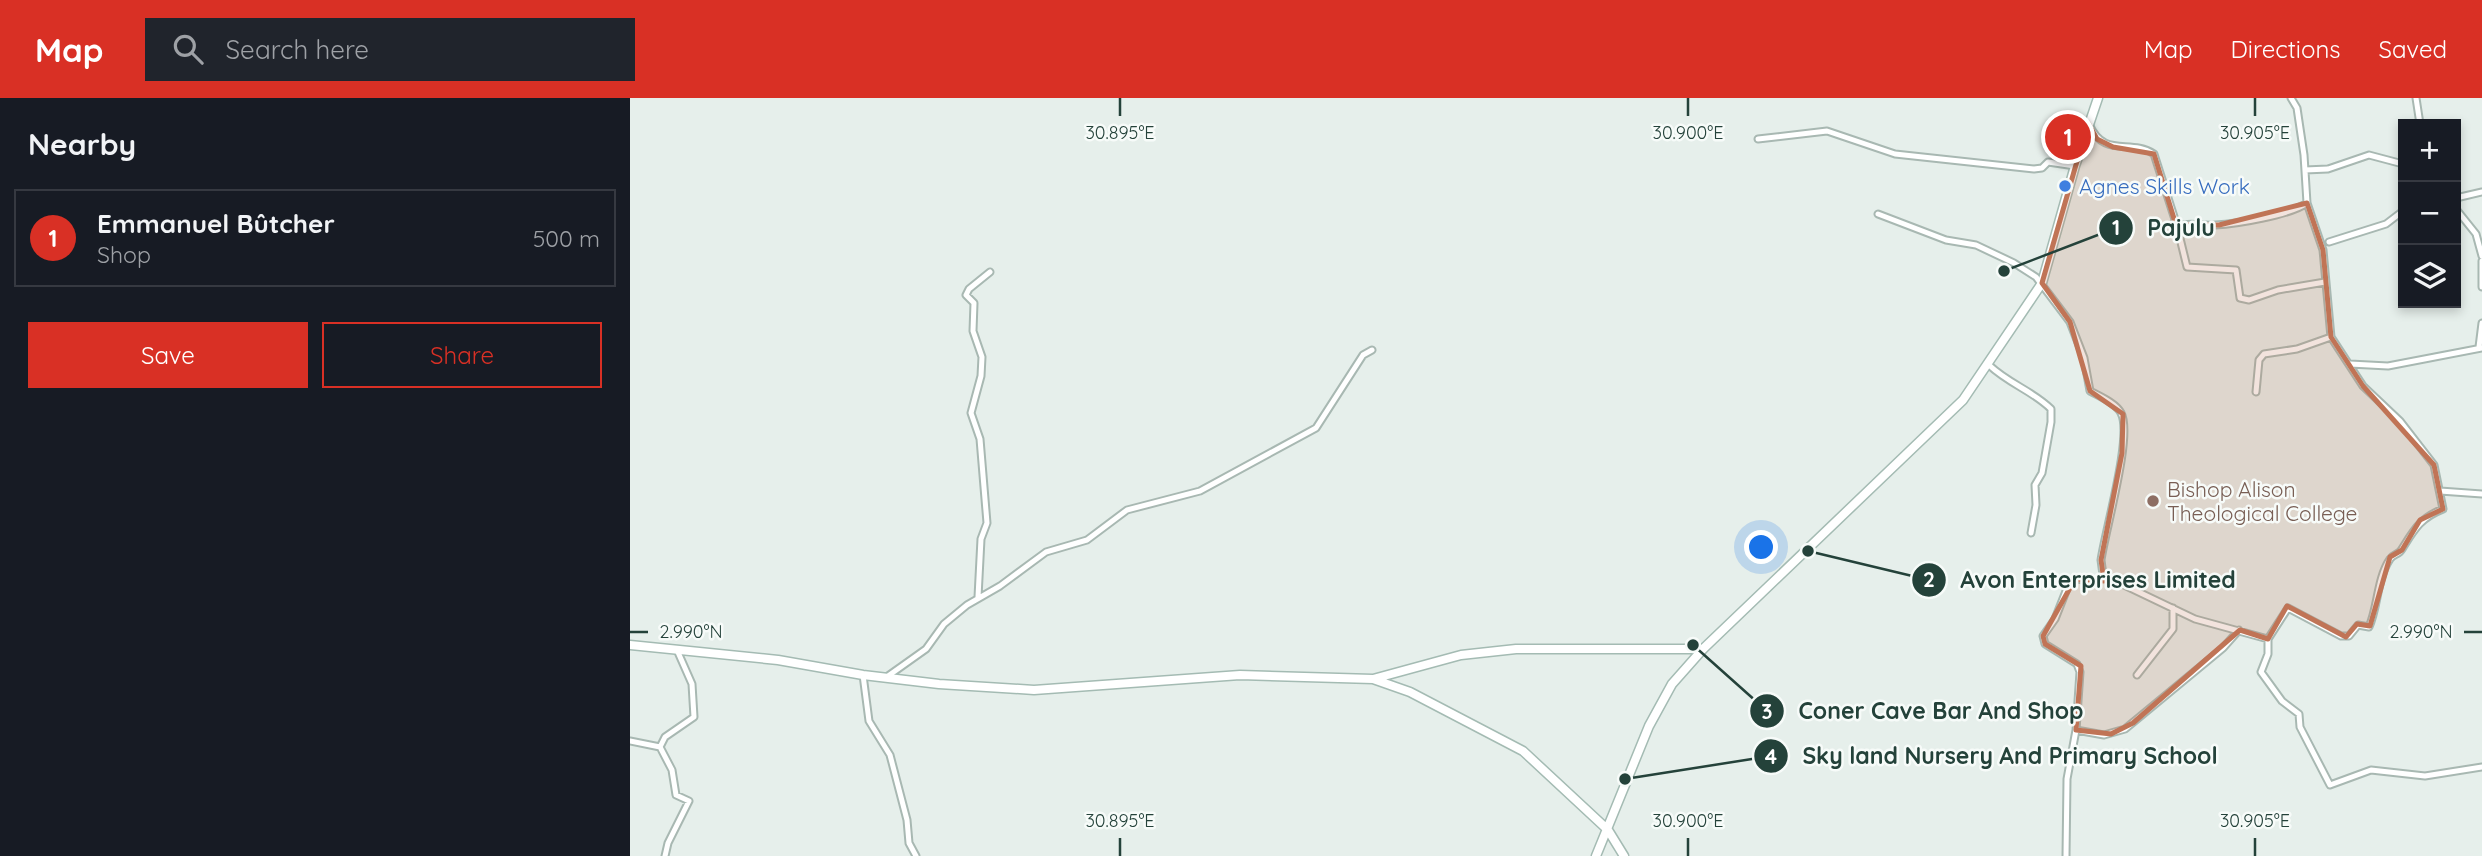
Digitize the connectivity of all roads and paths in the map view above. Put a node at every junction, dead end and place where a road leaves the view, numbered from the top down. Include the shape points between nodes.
1 (2098, 98) edge
2 (2291, 98) edge
3 (2416, 98) edge
4 (2419, 119) edge
5 (2088, 123) junction
6 (1758, 139) dead end
7 (2398, 162) edge
8 (2075, 166) junction
9 (2305, 170) junction
10 (2482, 192) edge
11 (2461, 197) edge
12 (2307, 203) junction
13 (1878, 214) dead end
14 (2398, 215) edge
15 (2461, 215) edge
16 (2177, 226) junction
17 (2329, 242) dead end
18 (2482, 259) edge
19 (990, 272) dead end
20 (2325, 282) junction
21 (2042, 283) junction
22 (2482, 287) edge
23 (2482, 323) edge
24 (2331, 337) junction
25 (2481, 347) edge
26 (1372, 350) dead end
27 (2350, 364) junction
28 (1989, 365) junction
29 (2256, 392) dead end
30 (2440, 491) junction
31 (2482, 494) edge
32 (2031, 533) dead end
33 (2103, 575) junction
34 (978, 597) junction
35 (2173, 608) junction
36 (2239, 630) junction
37 (2268, 639) junction
38 (630, 645) edge
39 (1703, 649) junction
40 (677, 650) junction
41 (863, 675) junction
42 (2137, 675) dead end
43 (888, 676) junction
44 (1373, 679) junction
45 (2077, 730) junction
46 (630, 741) edge
47 (660, 747) junction
48 (2482, 767) edge
49 (1608, 830) junction
50 (665, 856) edge
51 (916, 856) edge
52 (1596, 856) edge
53 (1624, 856) edge
54 (2066, 856) edge

1 - 5 street
2 - 9 street via 2297,108
3 - 4 street
5 - 8 street
5 - 16 street via 2097,139 2113,147 2145,149 2154,155
6 - 8 street via 1821,131 1871,148 1939,161 2034,170 2048,162
7 - 9 street via 2369,155 2328,169
8 - 21 street
9 - 12 street
10 - 11 street
12 - 16 street via 2219,225
12 - 20 street via 2321,241
13 - 21 street via 1946,240 1976,245 2014,262
14 - 17 street via 2386,225
15 - 18 street via 2476,233
16 - 20 street via 2187,267 2236,270 2240,298 2249,300
18 - 22 street
19 - 34 street via 966,295 974,303 973,331 982,357 971,413 980,439 987,523 981,539
20 - 24 street
21 - 28 street
21 - 33 street via 2070,322 2090,391 2116,407 2123,417 2122,453 2101,560
23 - 25 street
24 - 27 street
24 - 29 street via 2264,354 2259,360
25 - 27 street via 2388,366
26 - 34 street via 1363,355 1316,428 1200,491 1127,510 1087,540 1046,552
27 - 30 street via 2363,386 2400,421 2434,465
28 - 32 street via 2051,409 2042,473 2035,485
28 - 39 street via 1956,407
30 - 31 street
30 - 37 street via 2443,509 2421,520 2402,550 2388,562 2368,627 2358,625 2349,636 2341,636 2288,608
33 - 35 street
33 - 45 street via 2096,581 2075,579 2068,586 2056,619 2043,636 2045,644 2080,667
34 - 43 street via 944,624 926,649
35 - 36 street
35 - 42 street via 2173,629
36 - 37 street
36 - 45 street via 2124,729 2104,735
37 - 48 street via 2261,671 2283,702 2299,714 2300,727 2330,785 2371,770 2425,776
38 - 40 street
39 - 44 street via 1516,649 1461,655
39 - 49 street via 1672,684 1649,726
40 - 41 street via 778,660
40 - 47 street via 692,684 694,717 665,737
41 - 43 street
41 - 51 street via 869,722 890,755 909,843
43 - 44 street via 1034,690 1240,675
44 - 49 street via 1410,692 1523,751
45 - 54 street via 2067,779
46 - 47 street
47 - 50 street via 672,770 676,795 689,801
49 - 52 street
49 - 53 street

